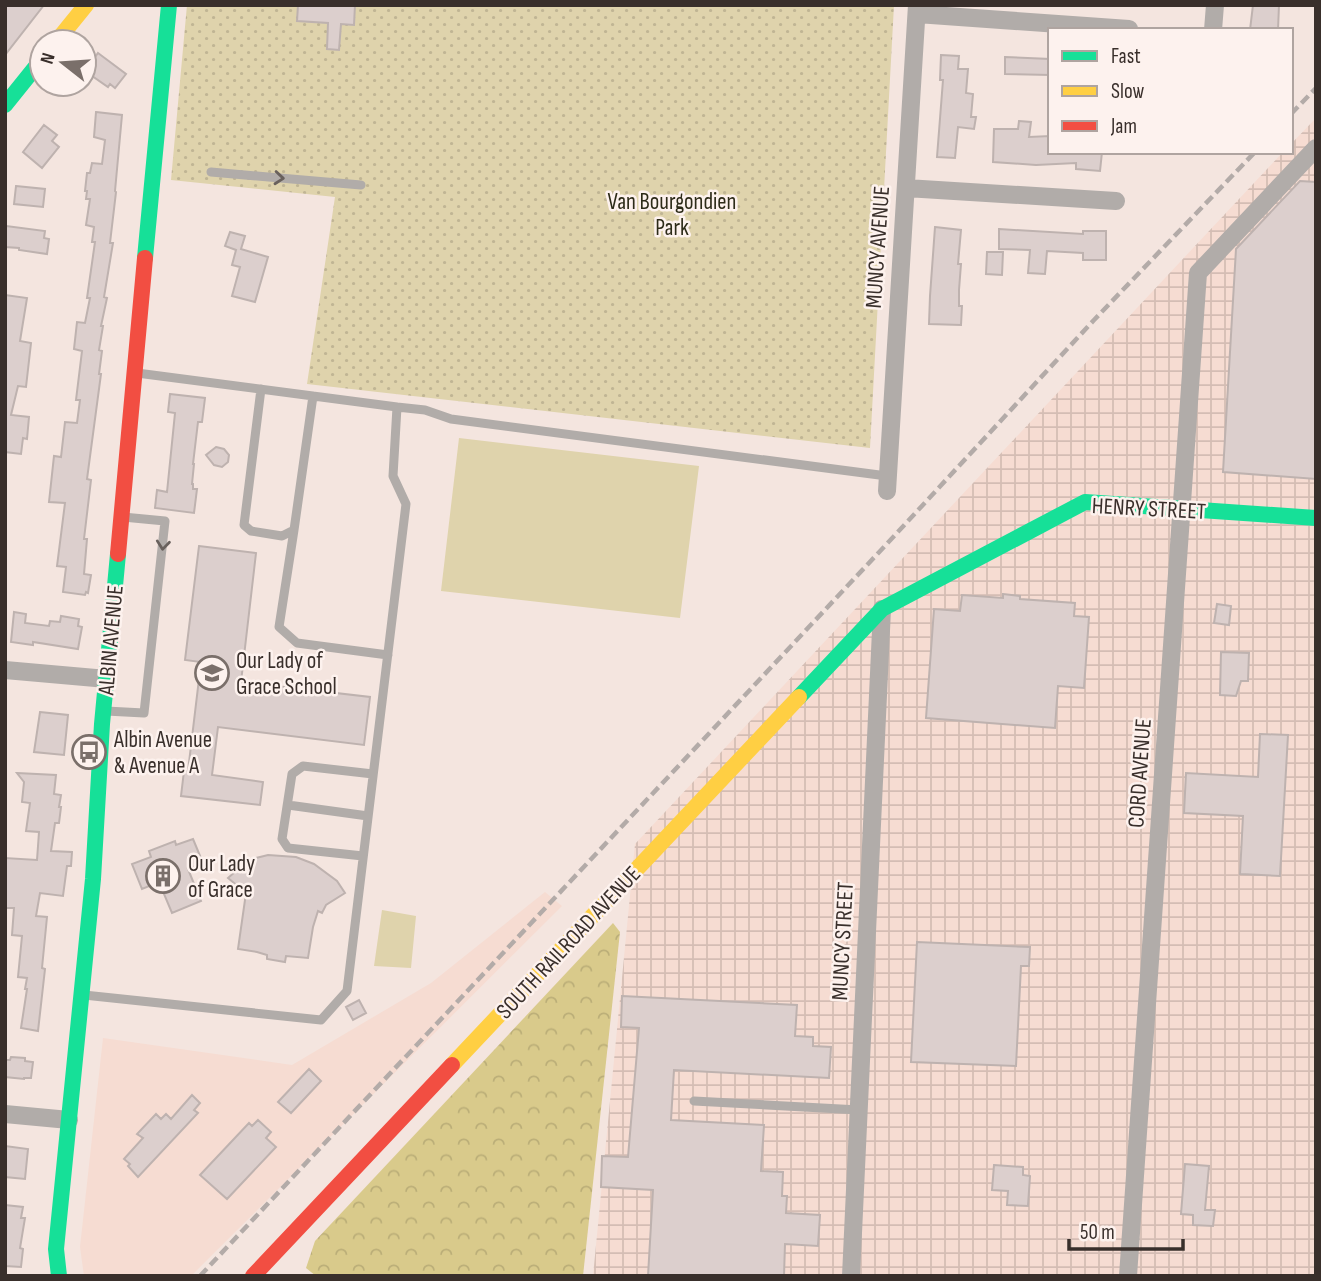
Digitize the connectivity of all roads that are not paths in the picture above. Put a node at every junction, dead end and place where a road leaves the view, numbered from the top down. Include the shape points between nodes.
1 (86, 5) edge
2 (169, 5) edge
3 (1215, 5) edge
4 (917, 10) edge
5 (67, 28) edge
6 (1118, 28) edge
7 (1213, 28) edge
8 (28, 76) edge
9 (5, 105) edge
10 (1316, 148) edge
11 (211, 172) dead end
12 (361, 185) dead end
13 (906, 188) junction
14 (1116, 201) dead end
15 (135, 373) junction
16 (261, 389) junction
17 (313, 396) junction
18 (397, 407) junction
19 (887, 484) joint
20 (1182, 509) junction
21 (121, 517) junction
22 (1316, 518) edge
23 (294, 530) junction
24 (882, 609) junction
25 (388, 655) junction
26 (5, 670) edge
27 (107, 679) junction
28 (103, 710) junction
29 (373, 774) junction
30 (288, 805) junction
31 (368, 816) junction
32 (363, 856) junction
33 (82, 995) junction
34 (694, 1101) dead end
35 (859, 1110) junction
36 (5, 1114) edge
37 (69, 1120) junction
38 (59, 1276) edge
39 (253, 1276) edge
40 (851, 1276) edge
41 (1128, 1276) edge

1 - 5 street
2 - 15 street, ALBIN AVENUE
3 - 7 street
4 - 6 street
4 - 13 street, MUNCY AVENUE
8 - 9 street
10 - 20 street, CORD AVENUE via 1198,273
11 -> 12 lane
13 - 14 street
13 - 19 street, MUNCY AVENUE
15 - 16 lane
15 - 21 street, ALBIN AVENUE
16 - 17 lane
16 - 23 lane via 244,525 251,531 282,536
17 - 18 lane
17 - 23 lane
18 - 19 lane
18 - 25 lane via 393,476 406,504
20 - 22 street, HENRY STREET
20 - 24 street, HENRY STREET via 1086,502
20 - 41 street, CORD AVENUE
21 - 27 street, ALBIN AVENUE
21 -> 28 lane via 165,521 144,713
23 - 25 lane via 279,628 297,643
24 - 35 street, MUNCY STREET
24 - 39 street, SOUTH RAILROAD AVENUE
25 - 29 lane
26 - 27 street
27 - 28 street, ALBIN AVENUE
28 - 33 street, ALBIN AVENUE
29 - 30 lane via 303,766 292,774
29 - 31 lane
30 - 31 lane
30 - 32 lane via 282,839 288,848
31 - 32 lane
32 - 33 lane via 347,991 321,1020
33 - 37 street, ALBIN AVENUE
34 - 35 lane
35 - 40 street, MUNCY STREET
36 - 37 street
37 - 38 street, ALBIN AVENUE via 56,1249

